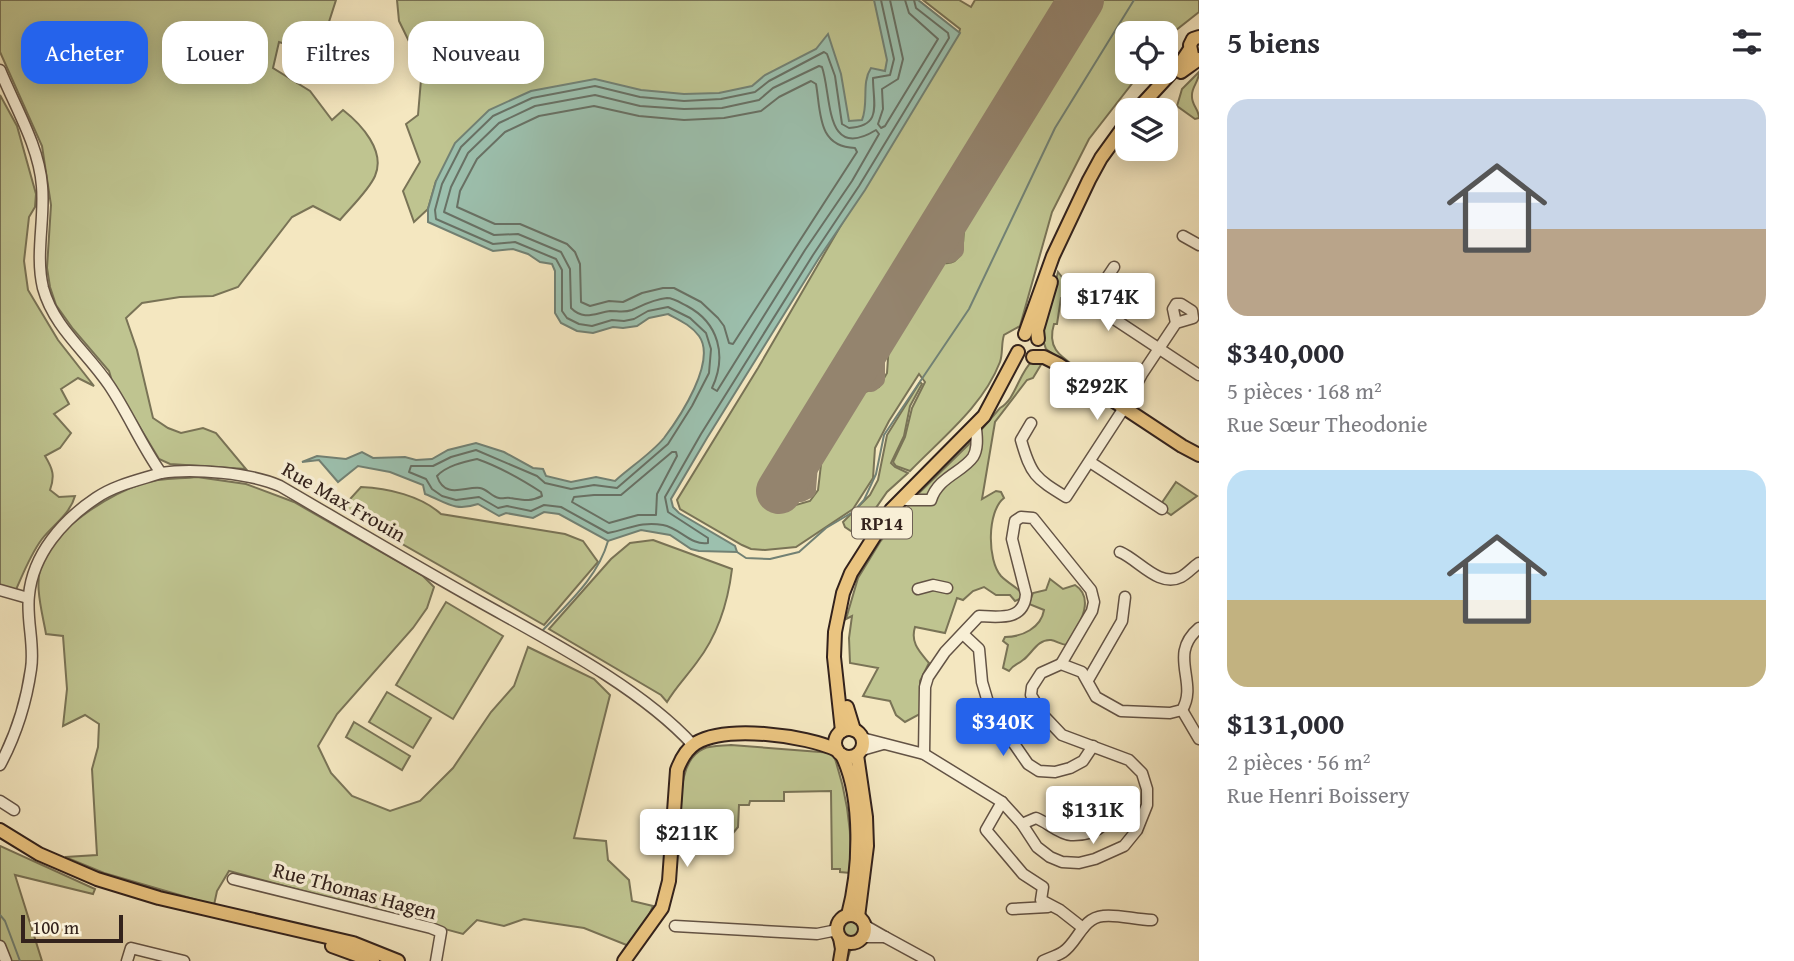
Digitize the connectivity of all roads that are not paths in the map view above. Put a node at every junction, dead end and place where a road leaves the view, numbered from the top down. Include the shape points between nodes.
1 (1199, 37) edge
2 (1196, 56) edge
3 (0, 70) edge
4 (1148, 98) edge
5 (1156, 98) edge
6 (1115, 139) edge
7 (1115, 150) edge
8 (1183, 236) dead end
9 (1199, 245) edge
10 (1114, 267) dead end
11 (1078, 295) dead end
12 (1090, 303) junction
13 (1176, 323) dead end
14 (1025, 334) junction
15 (1039, 340) junction
16 (1159, 348) junction
17 (1026, 356) junction
18 (1058, 364) junction
19 (1199, 375) edge
20 (1124, 408) junction
21 (1031, 424) dead end
22 (976, 429) junction
23 (964, 452) dead end
24 (1199, 455) edge
25 (1090, 462) junction
26 (962, 466) junction
27 (161, 473) junction
28 (906, 500) junction
29 (1162, 509) dead end
30 (1120, 552) dead end
31 (1199, 563) edge
32 (947, 588) dead end
33 (918, 589) dead end
34 (0, 590) edge
35 (1125, 597) dead end
36 (28, 598) junction
37 (1199, 628) edge
38 (963, 634) junction
39 (1061, 664) junction
40 (1088, 680) junction
41 (1182, 710) junction
42 (1199, 739) edge
43 (849, 743) junction
44 (693, 745) junction
45 (1093, 746) junction
46 (924, 754) junction
47 (0, 765) edge
48 (1117, 796) dead end
49 (0, 801) edge
50 (1002, 802) junction
51 (14, 810) dead end
52 (1022, 824) junction
53 (0, 830) edge
54 (233, 879) dead end
55 (1052, 906) junction
56 (1012, 909) dead end
57 (1152, 920) dead end
58 (259, 922) junction
59 (675, 926) dead end
60 (858, 927) junction
61 (1083, 928) junction
62 (838, 934) junction
63 (127, 961) edge
64 (184, 961) edge
65 (373, 961) edge
66 (398, 961) edge
67 (436, 961) edge
68 (624, 961) edge
69 (840, 961) edge
70 (848, 961) edge
71 (929, 961) edge
72 (1043, 961) edge

1 - 2 main road via 1191,42
2 - 4 main road via 1182,61
2 - 5 main road
3 - 27 street via 33,145 40,173 41,274 48,302 66,332 107,381
6 - 14 main road via 1053,256
7 - 15 main road via 1066,243 1036,332
8 - 9 street
10 - 12 street
11 - 12 street
12 - 16 street
13 - 16 street
14 - 15 main road
14 - 17 main road via 1016,342
15 - 17 main road via 1040,349
15 - 18 main road
16 - 19 street
16 - 20 street
17 - 18 main road
17 - 22 main road, RP14
17 - 43 main road, RP14 via 984,416 891,510 851,573 835,632 834,657
18 - 20 main road
20 - 24 main road
20 - 25 street
21 - 25 street via 1021,440 1028,465 1035,476 1066,496
22 - 26 street via 974,456
22 - 28 main road, RP14
23 - 26 street
25 - 29 street
26 - 28 street via 937,488 931,500
27 - 36 street, Rue Max Frouin via 97,497 73,517 45,547
27 - 44 street, Rue Max Frouin via 262,478 280,486 611,680 655,710
28 - 43 main road, RP14 via 853,579 841,618 838,664
30 - 31 street via 1163,579 1181,577
32 - 33 street via 933,584
34 - 36 street
35 - 40 street via 1122,621
36 - 47 street, Rue Max Frouin via 32,667 16,734
37 - 41 street via 1183,654 1189,693
38 - 39 street via 979,616 1009,616 1023,608 1026,594 1012,528 1015,521 1027,516 1091,590 1094,602
38 - 45 street via 979,649 989,709 1028,764 1039,771 1070,768 1083,761
38 - 46 street via 928,677
39 - 40 street via 1082,672
39 - 45 street via 1041,673 1031,695 1051,725
40 - 41 street via 1096,697 1121,711
41 - 42 street
43 - 44 main road via 745,734 718,735
43 - 46 street via 883,744
43 - 60 main road, RP14 via 866,817
44 - 68 main road via 677,769 669,881 662,908
45 - 52 street via 1129,760 1142,773 1147,789 1147,805 1137,830 1124,846 1095,859 1062,862 1037,847
46 - 50 street
48 - 52 street via 1111,818 1104,827 1091,831 1071,835 1035,818
49 - 51 street
50 - 52 street
50 - 55 street via 986,830 1023,874 1043,887 1041,900
53 - 58 main road via 39,854 97,879
54 - 67 street, Rue Thomas Hagen via 441,932
55 - 56 street
55 - 61 street
57 - 61 street via 1105,916
58 - 65 main road
58 - 66 main road via 353,943
59 - 62 street
60 - 62 main road via 848,943
60 - 62 main road via 841,919
60 - 70 main road, RP14
60 - 71 street
61 - 72 street via 1064,952
62 - 69 main road
63 - 64 street via 131,948

